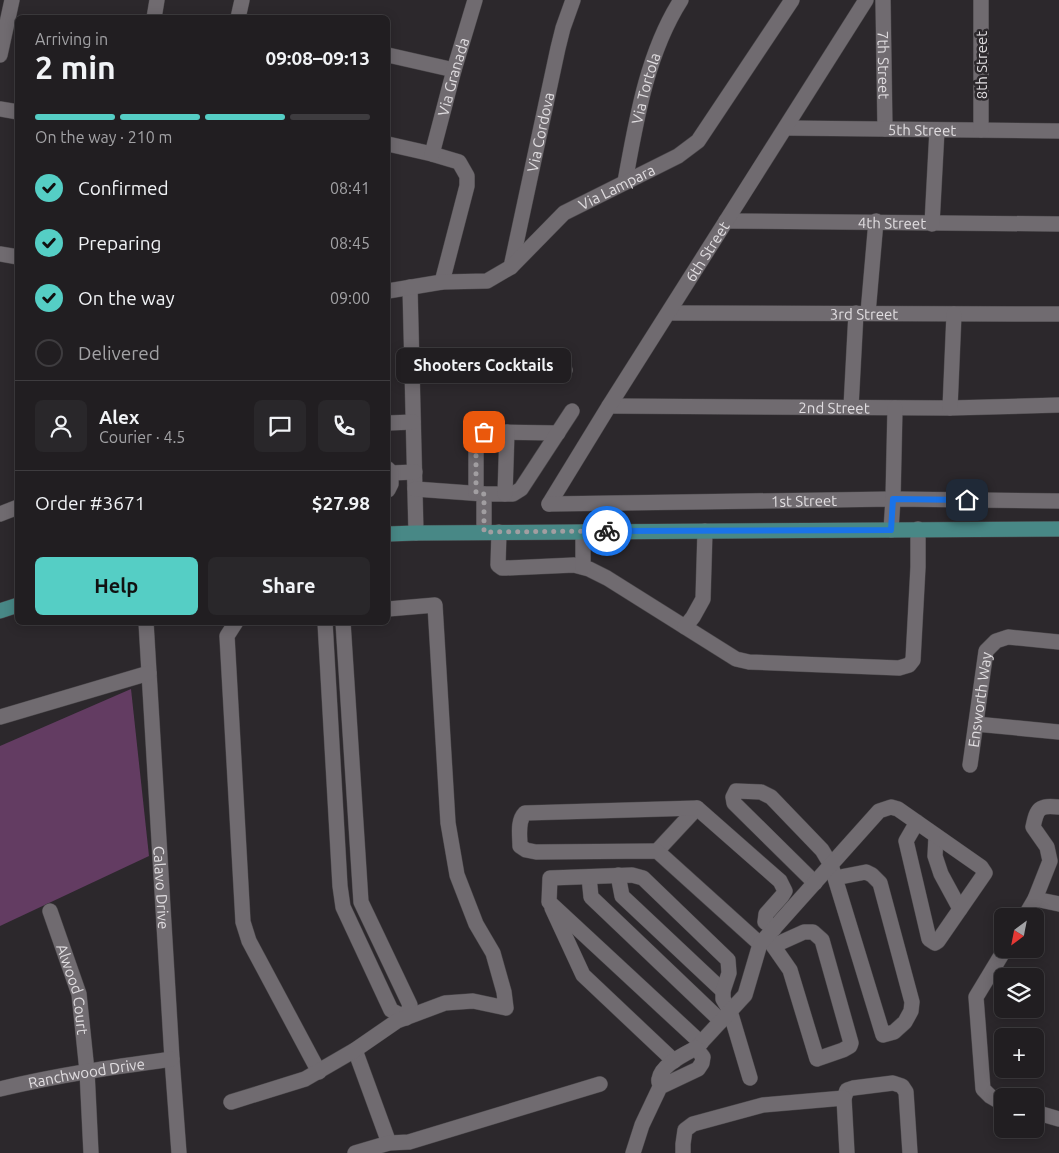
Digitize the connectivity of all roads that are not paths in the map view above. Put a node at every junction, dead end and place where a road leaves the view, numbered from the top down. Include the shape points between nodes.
1 (12, 0) edge
2 (157, 0) edge
3 (242, 0) edge
4 (475, 0) edge
5 (573, 0) edge
6 (681, 0) edge
7 (792, 0) edge
8 (866, 0) edge
9 (883, 0) edge
10 (981, 0) edge
11 (154, 15) edge
12 (239, 15) edge
13 (0, 55) edge
14 (390, 55) edge
15 (454, 70) junction
16 (0, 109) edge
17 (15, 112) edge
18 (786, 128) junction
19 (884, 130) junction
20 (936, 130) junction
21 (981, 130) junction
22 (1059, 131) edge
23 (390, 144) edge
24 (432, 154) junction
25 (625, 182) junction
26 (726, 221) junction
27 (876, 222) junction
28 (932, 224) junction
29 (1059, 224) edge
30 (0, 254) edge
31 (15, 256) edge
32 (511, 267) junction
33 (442, 282) junction
34 (410, 287) junction
35 (390, 291) edge
36 (669, 313) junction
37 (862, 313) junction
38 (954, 314) junction
39 (1059, 314) edge
40 (412, 362) junction
41 (565, 370) dead end
42 (1059, 405) edge
43 (609, 406) junction
44 (851, 407) junction
45 (895, 408) junction
46 (950, 408) junction
47 (572, 411) dead end
48 (390, 422) edge
49 (413, 422) junction
50 (507, 432) junction
51 (558, 433) junction
52 (390, 471) edge
53 (415, 472) junction
54 (415, 489) junction
55 (480, 493) junction
56 (505, 494) junction
57 (893, 499) junction
58 (1059, 501) edge
59 (549, 504) joint
60 (15, 508) edge
61 (0, 514) edge
62 (918, 529) junction
63 (1059, 529) edge
64 (891, 530) junction
65 (706, 531) junction
66 (484, 532) junction
67 (499, 532) junction
68 (583, 532) junction
69 (416, 533) junction
70 (390, 534) edge
71 (583, 567) junction
72 (15, 606) edge
73 (390, 609) edge
74 (0, 611) edge
75 (146, 625) edge
76 (234, 625) edge
77 (325, 625) edge
78 (343, 625) edge
79 (685, 627) junction
80 (1059, 642) edge
81 (149, 673) junction
82 (0, 717) edge
83 (976, 724) junction
84 (1059, 732) edge
85 (970, 765) dead end
86 (1059, 807) edge
87 (697, 808) junction
88 (917, 822) junction
89 (936, 836) junction
90 (657, 850) junction
91 (833, 871) junction
92 (618, 875) junction
93 (588, 877) junction
94 (815, 883) junction
95 (1035, 899) junction
96 (549, 902) junction
97 (1059, 904) edge
98 (1030, 908) edge
99 (960, 909) junction
100 (50, 911) dead end
101 (768, 939) junction
102 (1000, 958) edge
103 (723, 991) junction
104 (726, 1016) junction
105 (406, 1018) junction
106 (698, 1046) junction
107 (355, 1050) junction
108 (172, 1059) junction
109 (674, 1061) junction
110 (87, 1071) junction
111 (319, 1072) junction
112 (750, 1078) dead end
113 (600, 1084) dead end
114 (660, 1087) junction
115 (0, 1089) edge
116 (844, 1098) junction
117 (994, 1098) edge
118 (231, 1102) dead end
119 (1044, 1114) edge
120 (1059, 1118) edge
121 (389, 1143) junction
122 (91, 1153) edge
123 (179, 1153) edge
124 (355, 1153) edge
125 (633, 1153) edge
126 (683, 1153) edge
127 (847, 1153) edge
128 (910, 1153) edge

1 - 13 street
2 - 11 street
3 - 12 street
4 - 15 street, Via Granada
5 - 32 street, Via Cordova via 558,48
6 - 25 street, Via Tortola via 670,18 651,68
7 - 25 street, Via Lampara via 698,141 678,156
8 - 18 street, 6th Street
9 - 19 street, 7th Street
10 - 21 street, 8th Street
14 - 15 street
15 - 24 street, Via Granada
16 - 17 street
18 - 19 street, 5th Street
18 - 26 street, 6th Street
19 - 20 street, 5th Street
20 - 21 street, 5th Street
20 - 28 street
21 - 22 street, 5th Street
23 - 24 street
24 - 33 street via 459,162 467,176
25 - 32 street, Via Lampara via 564,213
26 - 27 street, 4th Street
26 - 36 street, 6th Street
27 - 28 street, 4th Street
27 - 37 street
28 - 29 street, 4th Street
30 - 31 street
32 - 33 street, Via Lampara via 487,281
33 - 34 street, Via Lampara
34 - 35 street, Via Lampara
34 - 40 street
36 - 37 street, 3rd Street
36 - 43 street, 6th Street
37 - 38 street, 3rd Street
37 - 44 street
38 - 39 street, 3rd Street
38 - 46 street
40 - 41 street via 502,358
40 - 49 street
42 - 46 street, 2nd Street
43 - 44 street, 2nd Street
43 - 59 street, 6th Street
44 - 45 street, 2nd Street
45 - 46 street, 2nd Street
45 - 57 street
47 - 51 street
48 - 49 street
49 - 53 street
50 - 51 street
50 - 55 street via 484,432 476,441
50 - 56 street
51 - 56 street via 521,489
52 - 53 street
53 - 54 street
54 - 55 street
54 - 69 street
55 - 56 street
55 - 66 street
57 - 58 street, 1st Street
57 - 59 street, 1st Street
57 - 64 street
60 - 61 street
62 - 63 main road
62 - 64 main road
62 - 79 street via 913,660 909,665 899,668 749,662 736,659
64 - 65 main road
65 - 68 main road
65 - 79 street via 703,600
66 - 67 main road
66 - 69 main road
67 - 68 main road
67 - 71 street via 498,565 502,568
68 - 71 street
69 - 70 main road
71 - 79 street via 607,578
72 - 74 main road
73 - 105 street via 435,605 448,823 457,875 476,924 493,953 506,1008 473,1001 444,1003
75 - 81 street, Calavo Drive
76 - 111 street via 227,636 244,922 249,941
77 - 105 street via 343,907 391,1010
78 - 105 street via 361,902 410,1005
80 - 83 street, Ensworth Way via 1008,636 996,641 986,651
81 - 82 street
81 - 108 street, Calavo Drive
83 - 84 street
83 - 85 street, Ensworth Way
86 - 95 street via 1040,808 1036,814 1033,827 1046,847 1050,861
87 - 90 street
87 - 90 street via 525,813 520,822 520,846 526,850
87 - 101 street via 780,881 784,891 782,896 766,914
88 - 89 street
88 - 91 street via 898,809 891,807 879,811
88 - 99 street via 906,841 929,940 938,941
89 - 99 street via 935,856
89 - 99 street via 985,873
90 - 101 street
91 - 91 street via 866,872 880,883 912,1002 905,1022 894,1032 883,1035
91 - 94 street
91 - 94 street via 822,850 771,797 761,792 736,791 734,803
92 - 93 street
92 - 103 street via 622,896
92 - 103 street via 643,878 728,960 729,973
93 - 96 street via 550,878
93 - 104 street via 591,897
94 - 101 street
95 - 97 street
95 - 98 street
96 - 106 street
96 - 109 street via 583,975
100 - 110 street, Alwood Court via 79,994
101 - 101 street via 813,932 822,940 850,1046 817,1059 790,970
101 - 104 street via 745,996
102 - 117 street via 976,997 983,1090
103 - 104 street
104 - 106 street
104 - 112 street
105 - 107 street
106 - 109 street
106 - 114 street via 703,1057 698,1069
107 - 111 street
107 - 121 street
108 - 110 street, Ranchwood Drive
108 - 123 street, Calavo Drive
109 - 114 street via 662,1072 658,1080
110 - 115 street, Ranchwood Drive
110 - 122 street, Alwood Court
111 - 118 street
113 - 121 street via 409,1142
114 - 125 street
116 - 126 street via 763,1106 693,1124 685,1130
116 - 127 street
116 - 128 street via 847,1090 853,1088 893,1083 902,1086 906,1092
119 - 120 street
121 - 124 street

